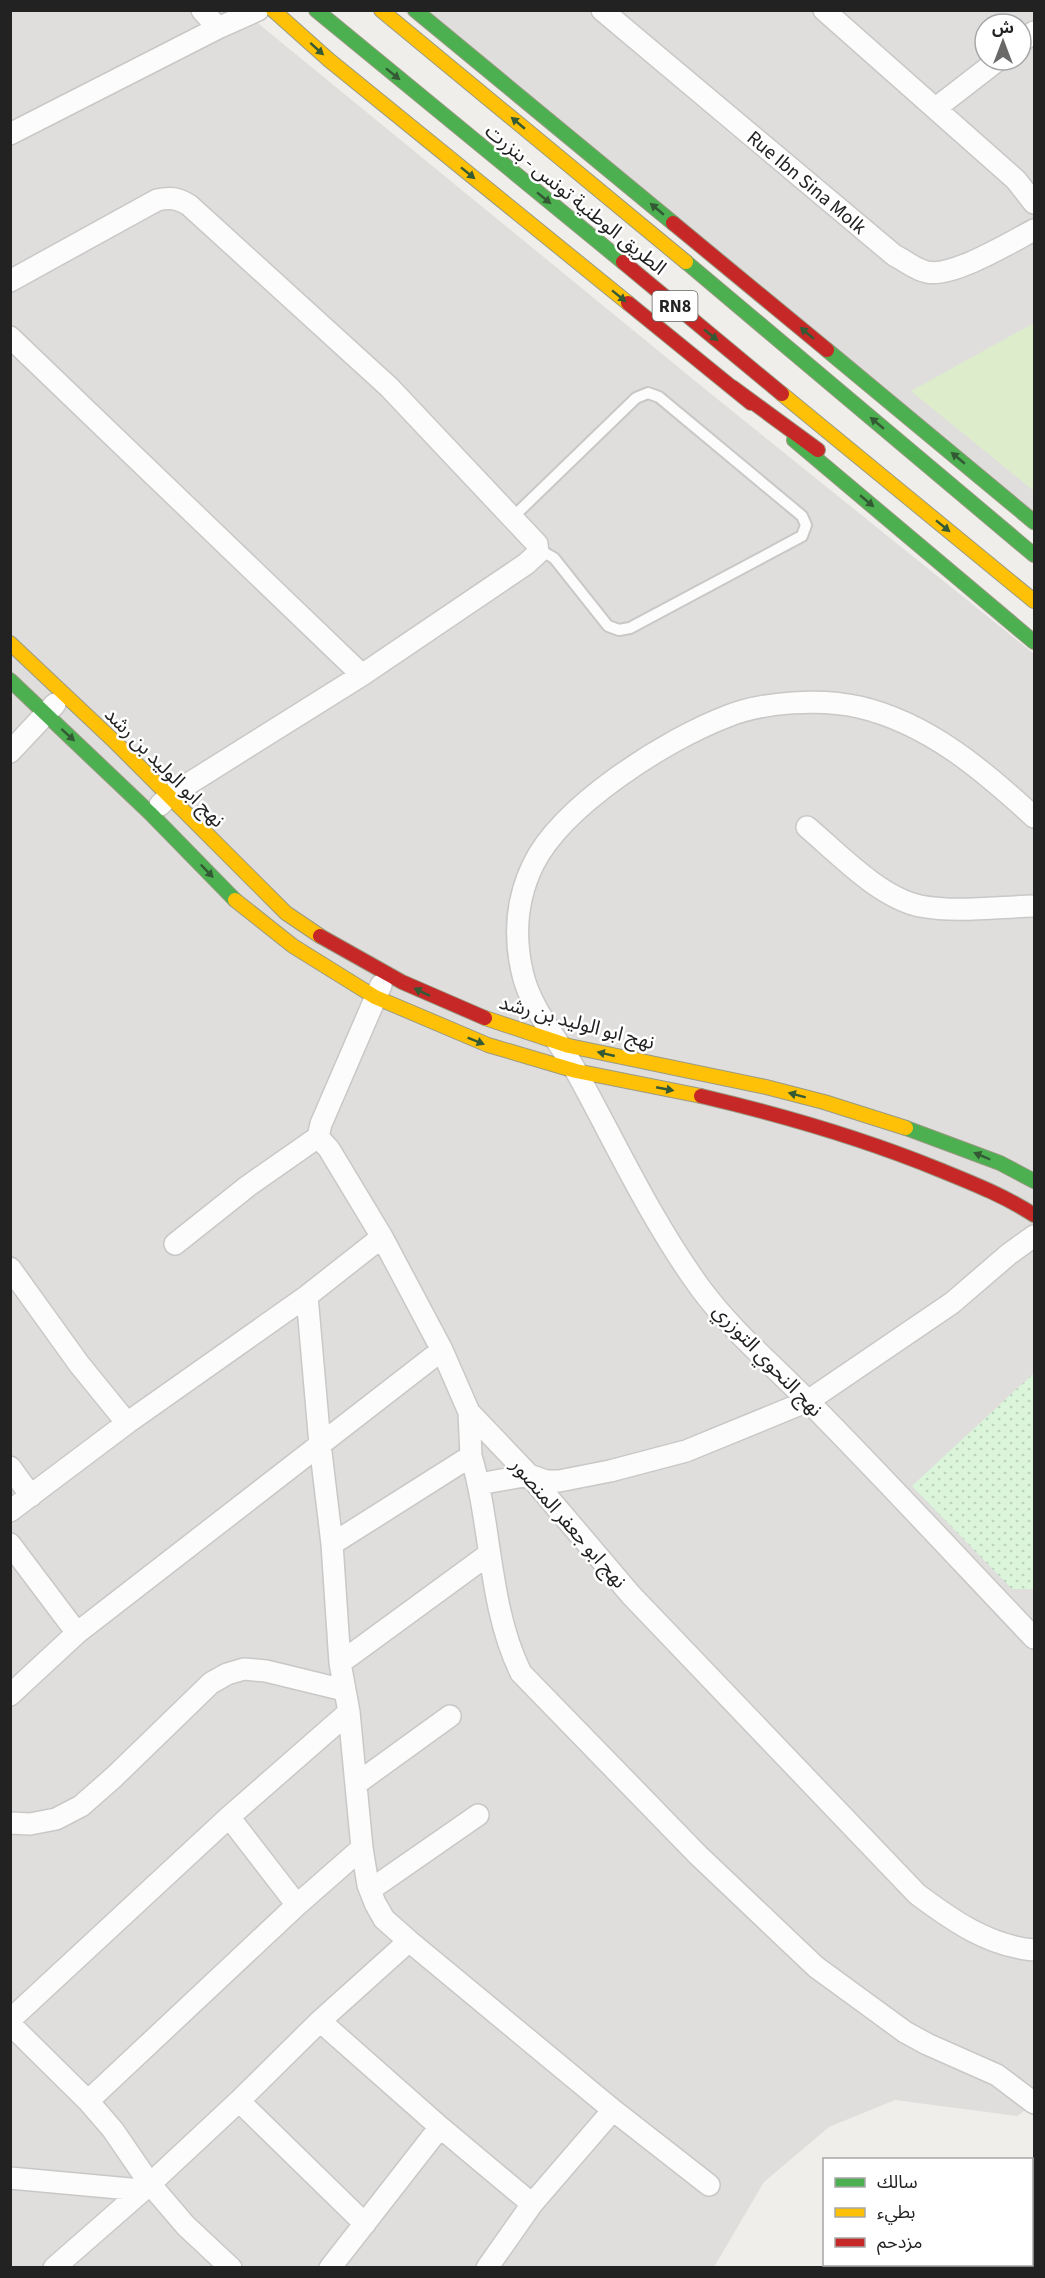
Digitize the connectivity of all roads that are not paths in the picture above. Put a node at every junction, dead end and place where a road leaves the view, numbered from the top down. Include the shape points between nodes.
1 (202, 10) edge
2 (258, 10) edge
3 (273, 10) edge
4 (316, 10) edge
5 (381, 10) edge
6 (415, 10) edge
7 (602, 10) edge
8 (824, 10) edge
9 (218, 28) junction
10 (453, 41) junction
11 (982, 72) edge
12 (936, 108) junction
13 (10, 134) edge
14 (1035, 203) edge
15 (1035, 230) edge
16 (10, 281) edge
17 (772, 333) junction
18 (10, 337) edge
19 (732, 387) junction
20 (908, 449) junction
21 (893, 505) dead end
22 (512, 518) junction
23 (912, 519) dead end
24 (1035, 522) edge
25 (1035, 545) edge
26 (538, 549) junction
27 (1035, 555) edge
28 (1035, 602) edge
29 (1035, 609) edge
30 (1035, 642) edge
31 (10, 643) edge
32 (362, 675) junction
33 (10, 680) edge
34 (63, 695) junction
35 (45, 714) junction
36 (10, 752) edge
37 (169, 796) junction
38 (150, 813) junction
39 (1035, 818) edge
40 (807, 827) dead end
41 (1035, 906) edge
42 (386, 974) junction
43 (375, 997) junction
44 (557, 1042) junction
45 (576, 1071) junction
46 (318, 1137) junction
47 (1035, 1181) edge
48 (1035, 1215) edge
49 (1035, 1236) edge
50 (382, 1237) junction
51 (175, 1244) dead end
52 (10, 1268) edge
53 (307, 1296) junction
54 (442, 1350) junction
55 (808, 1401) junction
56 (469, 1412) junction
57 (127, 1423) junction
58 (320, 1444) junction
59 (471, 1456) junction
60 (10, 1467) edge
61 (529, 1475) junction
62 (479, 1484) junction
63 (31, 1496) junction
64 (10, 1512) edge
65 (10, 1544) edge
66 (332, 1544) junction
67 (489, 1554) junction
68 (77, 1633) junction
69 (1035, 1638) edge
70 (340, 1664) junction
71 (344, 1690) junction
72 (10, 1695) edge
73 (349, 1712) junction
74 (450, 1716) dead end
75 (356, 1784) junction
76 (478, 1815) dead end
77 (229, 1817) junction
78 (10, 1822) edge
79 (362, 1848) junction
80 (370, 1890) junction
81 (297, 1905) junction
82 (409, 1941) junction
83 (1035, 1950) edge
84 (320, 2021) junction
85 (10, 2022) edge
86 (88, 2101) junction
87 (239, 2101) junction
88 (1035, 2103) edge
89 (613, 2110) junction
90 (440, 2127) junction
91 (10, 2178) edge
92 (709, 2186) dead end
93 (145, 2187) junction
94 (532, 2204) junction
95 (365, 2224) junction
96 (54, 2268) edge
97 (231, 2268) edge
98 (330, 2268) edge
99 (487, 2268) edge

1 - 9 street
2 - 9 street
3 -> 19 main road via 329,60
4 -> 28 main road, الطريق الوطنية تونس - بنزرت / RN8
17 -> 5 main road, الطريق الوطنية تونس - بنزرت / RN8
6 - 10 main road
7 - 15 street, Rue Ibn Sina Molk via 894,255 927,273 963,266
8 - 12 street
9 - 13 street
10 - 17 main road, RN8
24 -> 10 main road
11 - 12 street
12 - 14 street via 1016,180
16 - 22 street via 157,200 178,199 389,387
20 -> 17 main road, الطريق الوطنية تونس - بنزرت / RN8
18 - 32 street
19 - 21 main road
19 -> 30 main road
20 - 25 main road, RN8
20 - 27 main road, الطريق الوطنية تونس - بنزرت / RN8
22 - 26 street
22 - 26 lane via 636,398 648,393 659,397 802,516 806,525 802,536 630,628 619,630 608,626 554,558
23 - 29 main road
26 - 32 street via 526,564
31 - 34 main road, نهج ابو الوليد بن رشد
32 - 37 street
33 - 35 main road
34 - 35 street
34 - 37 main road, نهج ابو الوليد بن رشد
35 - 36 street
35 -> 38 main road
37 - 38 street
37 - 42 main road, نهج ابو الوليد بن رشد via 286,913
38 -> 43 main road via 264,925
39 - 44 street, نهج النحوي التوزري via 949,747 902,720 856,706 808,702 730,714 638,764 573,813 550,837 534,862 518,916 518,942 530,998
40 - 41 street via 874,883 918,905 946,909
42 - 43 street
44 -> 42 main road, نهج ابو الوليد بن رشد via 499,1024
43 -> 45 main road via 488,1045
43 - 46 street
44 - 45 street, نهج النحوي التوزري
47 -> 44 main road, نهج ابو الوليد بن رشد via 979,1155 848,1108
45 -> 48 main road via 734,1104 836,1132 960,1178
45 - 55 street, نهج النحوي التوزري via 643,1197 700,1287 726,1321
46 - 50 street, نهج ابو جعفر المنصور
46 - 51 street
49 - 55 street via 952,1303
50 - 53 street
50 - 54 street, نهج ابو جعفر المنصور
52 - 57 street
53 - 57 street
53 - 58 street
54 - 56 street, نهج ابو جعفر المنصور
54 - 58 street
55 - 61 street via 686,1450 610,1471 559,1481
55 - 69 street, نهج النحوي التوزري
56 - 59 street
56 - 61 street, نهج ابو جعفر المنصور
57 - 63 street
58 - 66 street
58 - 68 street
59 - 62 street
59 - 66 street
60 - 63 street
61 - 62 street
61 - 83 street, نهج ابو جعفر المنصور via 631,1595 917,1894 954,1921 994,1941
62 - 67 street
63 - 64 street
65 - 68 street
66 - 70 street
67 - 70 street
67 - 88 street via 508,1645 521,1673 698,1855 816,1967 875,2012 927,2044 997,2075
68 - 72 street
70 - 71 street
71 - 73 street
71 - 78 street via 266,1671 227,1674 211,1683 81,1806 56,1819 30,1824
73 - 75 street
73 - 77 street
74 - 75 street
75 - 79 street
76 - 80 street
77 - 81 street
77 - 85 street
79 - 80 street
79 - 81 street
80 - 82 street via 384,1919
81 - 86 street
82 - 84 street
82 - 89 street
84 - 87 street
84 - 90 street
85 - 86 street
86 - 93 street via 113,2130
87 - 93 street
87 - 95 street
89 - 92 street
89 - 94 street
90 - 94 street
90 - 95 street
91 - 93 street
93 - 96 street
93 - 97 street
94 - 99 street
95 - 98 street

